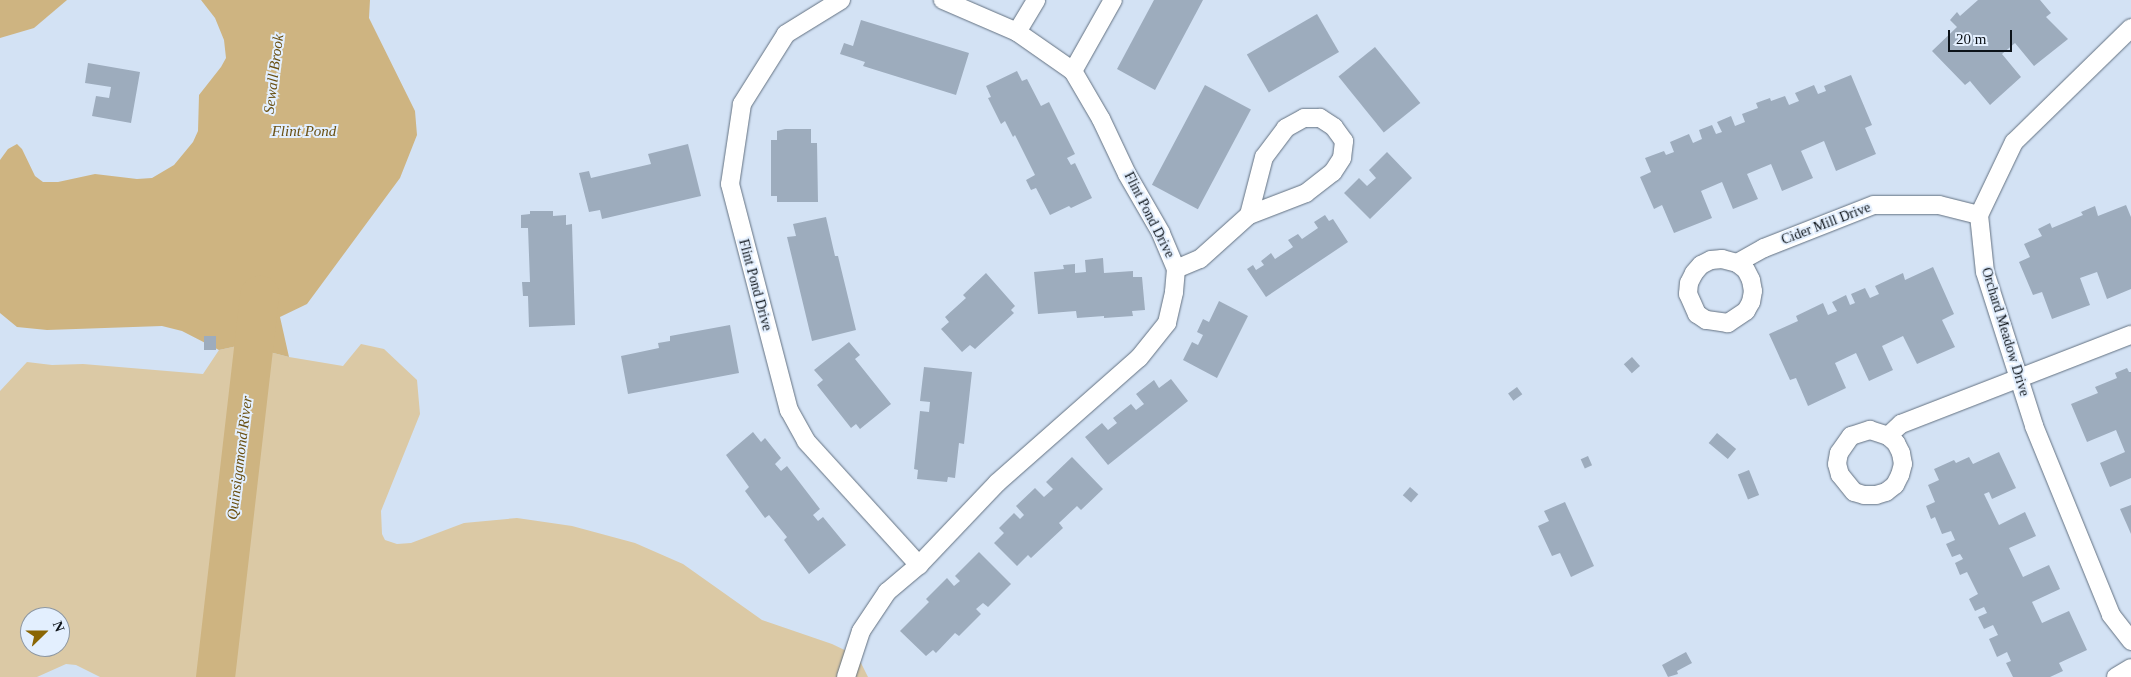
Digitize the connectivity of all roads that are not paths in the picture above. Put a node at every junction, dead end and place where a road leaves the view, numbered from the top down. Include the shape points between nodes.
1 (841, 0) edge
2 (943, 0) edge
3 (1036, 0) edge
4 (1113, 0) edge
5 (2131, 28) edge
6 (1017, 32) junction
7 (1073, 71) junction
8 (1250, 215) junction
9 (1979, 215) junction
10 (1737, 263) dead end
11 (1176, 269) junction
12 (2131, 334) edge
13 (2020, 379) junction
14 (1888, 436) dead end
15 (919, 564) junction
16 (2131, 641) edge
17 (2131, 668) edge
18 (846, 677) edge
19 (2116, 677) edge

1 - 15 street, Flint Pond Drive via 786,34 742,104 730,184 789,410 806,441
2 - 6 street, Flint Pond Drive
3 - 6 street
4 - 7 street
5 - 9 street via 2014,142
6 - 7 street, Flint Pond Drive
7 - 11 street, Flint Pond Drive via 1161,232
8 - 8 street via 1306,193 1333,172 1342,158 1344,141 1334,127 1320,118 1304,118 1286,128 1264,156
8 - 11 street via 1200,259
9 - 10 street, Cider Mill Drive via 1939,205 1874,205 1764,248
9 - 13 street, Orchard Meadow Drive via 1984,272
11 - 15 street, Flint Pond Drive via 1166,322 1139,358 997,483
12 - 13 street
13 - 14 street via 1901,424
13 - 16 street, Orchard Meadow Drive via 2034,426 2111,615
15 - 18 street, Flint Pond Drive via 887,592 861,631
17 - 19 street

